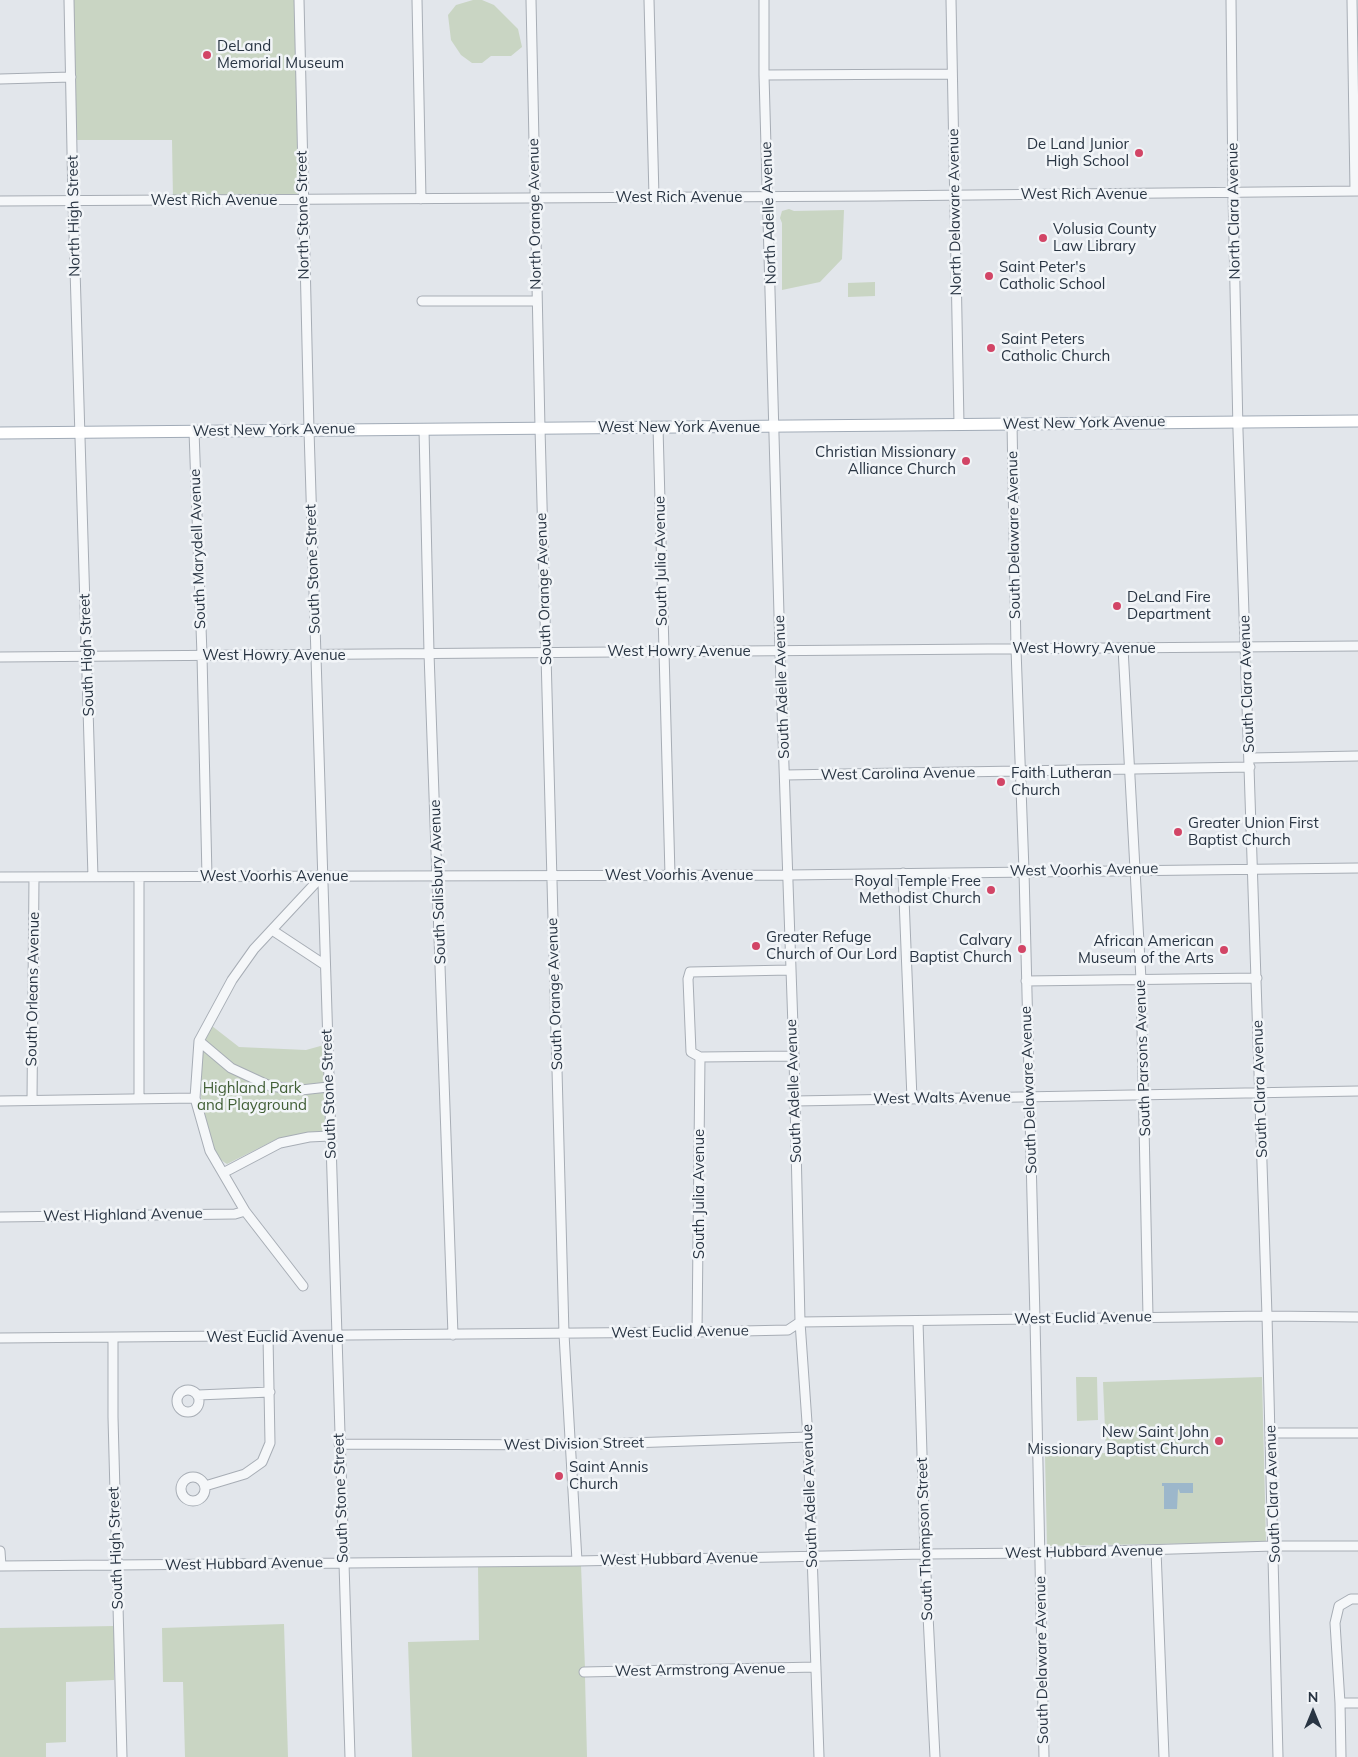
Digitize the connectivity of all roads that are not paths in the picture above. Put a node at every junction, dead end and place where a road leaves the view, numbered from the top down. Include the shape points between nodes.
1 (69, 0) edge
2 (299, 0) edge
3 (417, 0) edge
4 (531, 0) edge
5 (649, 0) edge
6 (764, 0) edge
7 (951, 0) edge
8 (1231, 0) edge
9 (1352, 0) edge
10 (1355, 43) edge
11 (952, 74) junction
12 (764, 75) junction
13 (72, 77) junction
14 (0, 78) edge
15 (1357, 191) edge
16 (1233, 193) junction
17 (955, 196) junction
18 (654, 197) junction
19 (768, 197) junction
20 (535, 198) junction
21 (421, 199) junction
22 (303, 200) junction
23 (0, 201) edge
24 (73, 201) junction
25 (422, 301) dead end
26 (537, 301) junction
27 (1238, 421) junction
28 (1358, 421) edge
29 (1012, 423) junction
30 (959, 424) junction
31 (774, 426) junction
32 (658, 427) junction
33 (540, 428) junction
34 (424, 429) junction
35 (309, 430) junction
36 (194, 431) junction
37 (80, 432) junction
38 (0, 433) edge
39 (1358, 646) edge
40 (1245, 647) junction
41 (1123, 648) junction
42 (1016, 649) junction
43 (780, 651) junction
44 (663, 652) junction
45 (546, 653) junction
46 (316, 654) junction
47 (429, 654) junction
48 (202, 655) junction
49 (87, 656) junction
50 (0, 657) edge
51 (1358, 756) edge
52 (1250, 758) junction
53 (1250, 767) junction
54 (1130, 770) junction
55 (1020, 772) junction
56 (785, 776) junction
57 (1254, 868) junction
58 (1358, 868) edge
59 (1136, 870) junction
60 (1024, 871) junction
61 (903, 873) junction
62 (670, 875) junction
63 (788, 875) junction
64 (322, 876) junction
65 (438, 876) junction
66 (552, 876) junction
67 (0, 877) edge
68 (34, 877) junction
69 (93, 877) junction
70 (139, 877) junction
71 (207, 877) junction
72 (272, 930) junction
73 (326, 966) junction
74 (790, 970) junction
75 (1257, 978) junction
76 (1141, 980) junction
77 (1026, 982) junction
78 (199, 1041) junction
79 (794, 1056) junction
80 (700, 1057) junction
81 (328, 1087) junction
82 (1358, 1090) edge
83 (1260, 1093) junction
84 (1144, 1095) junction
85 (1030, 1097) junction
86 (195, 1098) junction
87 (139, 1099) junction
88 (912, 1099) junction
89 (32, 1100) junction
90 (0, 1101) edge
91 (795, 1101) junction
92 (330, 1136) junction
93 (223, 1173) junction
94 (245, 1211) junction
95 (0, 1216) edge
96 (303, 1286) dead end
97 (1268, 1316) junction
98 (1358, 1317) edge
99 (1148, 1318) junction
100 (1036, 1319) junction
101 (918, 1320) junction
102 (800, 1322) junction
103 (698, 1332) junction
104 (564, 1334) junction
105 (453, 1335) junction
106 (268, 1336) junction
107 (338, 1336) junction
108 (0, 1338) edge
109 (113, 1338) junction
110 (270, 1392) junction
111 (198, 1395) dead end
112 (1358, 1432) edge
113 (1271, 1433) junction
114 (808, 1437) junction
115 (339, 1444) junction
116 (570, 1445) junction
117 (205, 1486) dead end
118 (1274, 1546) junction
119 (1358, 1546) edge
120 (1156, 1550) junction
121 (0, 1551) edge
122 (1040, 1553) junction
123 (925, 1554) junction
124 (813, 1556) junction
125 (577, 1561) junction
126 (343, 1563) junction
127 (0, 1566) edge
128 (116, 1566) junction
129 (1358, 1598) edge
130 (816, 1667) junction
131 (584, 1672) dead end
132 (1340, 1703) junction
133 (1358, 1703) edge
134 (122, 1757) edge
135 (350, 1757) edge
136 (819, 1757) edge
137 (935, 1757) edge
138 (1044, 1757) edge
139 (1164, 1757) edge
140 (1278, 1757) edge
141 (1341, 1757) edge

1 - 13 street, North High Street
2 - 22 street, North Stone Street
3 - 21 street
4 - 20 street, North Orange Avenue
5 - 18 street
6 - 12 street, North Adelle Avenue
7 - 11 street, North Delaware Avenue
8 - 16 street, North Clara Avenue
9 - 10 street
10 - 15 street
11 - 12 street
11 - 17 street, North Delaware Avenue
12 - 19 street, North Adelle Avenue
13 - 14 street
13 - 24 street, North High Street
15 - 16 street, West Rich Avenue
16 - 17 street, West Rich Avenue
16 - 27 street, North Clara Avenue
17 - 19 street, West Rich Avenue
17 - 30 street, North Delaware Avenue
18 - 19 street, West Rich Avenue
18 - 20 street, West Rich Avenue
19 - 31 street, North Adelle Avenue
20 - 21 street, West Rich Avenue
20 - 26 street, North Orange Avenue
21 - 22 street, West Rich Avenue
22 - 24 street, West Rich Avenue
22 - 35 street, North Stone Street
23 - 24 street, West Rich Avenue
24 - 37 street, North High Street
25 - 26 street
26 - 33 street, North Orange Avenue
27 - 28 main road, West New York Avenue
27 - 29 main road, West New York Avenue
27 - 40 street, South Clara Avenue
29 - 30 main road, West New York Avenue
29 - 42 street, South Delaware Avenue
30 - 31 main road, West New York Avenue
31 - 32 main road, West New York Avenue
31 - 43 street, South Adelle Avenue
32 - 33 main road, West New York Avenue
32 - 44 street, South Julia Avenue
33 - 34 main road, West New York Avenue
33 - 45 street, South Orange Avenue
34 - 35 main road, West New York Avenue
34 - 47 street, South Salisbury Avenue
35 - 36 main road, West New York Avenue
35 - 46 street, South Stone Street
36 - 37 main road, West New York Avenue
36 - 48 street, South Marydell Avenue
37 - 38 main road, West New York Avenue
37 - 49 street, South High Street
39 - 40 street, West Howry Avenue
40 - 41 street, West Howry Avenue
40 - 52 street, South Clara Avenue
41 - 42 street, West Howry Avenue
41 - 54 street, South Parsons Avenue
42 - 43 street, West Howry Avenue
42 - 55 street, South Delaware Avenue
43 - 44 street, West Howry Avenue
43 - 56 street, South Adelle Avenue
44 - 45 street, West Howry Avenue
44 - 62 street, South Julia Avenue
45 - 47 street, West Howry Avenue
45 - 66 street, South Orange Avenue
46 - 47 street, West Howry Avenue
46 - 48 street, West Howry Avenue
46 - 64 street, South Stone Street
47 - 65 street, South Salisbury Avenue
48 - 49 street, West Howry Avenue
48 - 71 street, South Marydell Avenue
49 - 50 street, West Howry Avenue
49 - 69 street, South High Street
51 - 52 street
52 - 53 street, South Clara Avenue
53 - 54 street, West Carolina Avenue
53 - 57 street, South Clara Avenue
54 - 55 street, West Carolina Avenue
54 - 59 street, South Parsons Avenue
55 - 56 street, West Carolina Avenue
55 - 60 street, South Delaware Avenue
56 - 63 street, South Adelle Avenue
57 - 58 street, West Voorhis Avenue
57 - 59 street, West Voorhis Avenue
57 - 75 street, South Clara Avenue
59 - 60 street, West Voorhis Avenue
59 - 76 street, South Parsons Avenue
60 - 61 street, West Voorhis Avenue
60 - 77 street, South Delaware Avenue
61 - 63 street, West Voorhis Avenue
61 - 88 street
62 - 63 street, West Voorhis Avenue
62 - 66 street, West Voorhis Avenue
63 - 74 street, South Adelle Avenue
64 - 65 street, West Voorhis Avenue
64 - 71 street, West Voorhis Avenue
64 - 72 street
64 - 73 street, South Stone Street
65 - 66 street, West Voorhis Avenue
65 - 105 street, South Salisbury Avenue
66 - 104 street, South Orange Avenue
67 - 68 street, West Voorhis Avenue
68 - 69 street, West Voorhis Avenue
68 - 89 street, South Orleans Avenue
69 - 70 street, West Voorhis Avenue
70 - 71 street, West Voorhis Avenue
70 - 87 street
72 - 73 street
72 - 78 street via 232,980
73 - 81 street, South Stone Street
74 - 79 street, South Adelle Avenue
74 - 80 street via 690,972 691,1052
75 - 76 street
75 - 83 street, South Clara Avenue
76 - 77 street
76 - 84 street, South Parsons Avenue
77 - 85 street, South Delaware Avenue
78 - 81 street via 231,1068 270,1086 302,1090
78 - 86 street
79 - 80 street
79 - 91 street, South Adelle Avenue
80 - 103 street, South Julia Avenue
81 - 92 street, South Stone Street
82 - 83 street, West Walts Avenue
83 - 84 street, West Walts Avenue
83 - 97 street, South Clara Avenue
84 - 85 street, West Walts Avenue
84 - 99 street, South Parsons Avenue
85 - 88 street, West Walts Avenue
85 - 100 street, South Delaware Avenue
86 - 87 street
86 - 93 street via 210,1151
87 - 89 street
88 - 91 street, West Walts Avenue
89 - 90 street
91 - 102 street, South Adelle Avenue
92 - 93 street via 280,1143
92 - 107 street, South Stone Street
93 - 94 street
94 - 95 street, West Highland Avenue via 235,1214
94 - 96 street
97 - 98 street, West Euclid Avenue
97 - 99 street, West Euclid Avenue
97 - 113 street, South Clara Avenue
99 - 100 street, West Euclid Avenue
100 - 101 street, West Euclid Avenue
100 - 122 street, South Delaware Avenue
101 - 102 street, West Euclid Avenue
101 - 123 street, South Thompson Street
102 - 103 street, West Euclid Avenue via 788,1330
102 - 114 street, South Adelle Avenue
103 - 104 street, West Euclid Avenue
104 - 105 street, West Euclid Avenue
104 - 116 street, South Orange Avenue
105 - 107 street, West Euclid Avenue
106 - 107 street, West Euclid Avenue
106 - 109 street, West Euclid Avenue
106 - 110 street
107 - 115 street, South Stone Street
108 - 109 street, West Euclid Avenue
109 - 128 street, South High Street
110 - 111 street
110 - 117 street via 270,1443 262,1462 245,1474
112 - 113 street
113 - 118 street, South Clara Avenue
114 - 116 street, West Division Street
114 - 124 street, South Adelle Avenue
115 - 116 street, West Division Street
115 - 126 street, South Stone Street
116 - 125 street, South Orange Avenue
118 - 119 street, West Hubbard Avenue
118 - 120 street, West Hubbard Avenue
118 - 140 street, South Clara Avenue
120 - 122 street, West Hubbard Avenue
120 - 139 street
121 - 127 street
122 - 123 street, West Hubbard Avenue
122 - 138 street, South Delaware Avenue
123 - 124 street, West Hubbard Avenue
123 - 137 street, South Thompson Street
124 - 125 street, West Hubbard Avenue
124 - 130 street, South Adelle Avenue
125 - 126 street, West Hubbard Avenue
126 - 128 street, West Hubbard Avenue
126 - 135 street, South Stone Street
127 - 128 street, West Hubbard Avenue
128 - 134 street, South High Street
129 - 132 street via 1339,1606 1335,1623
130 - 131 street, West Armstrong Avenue
130 - 136 street, South Adelle Avenue
132 - 133 street
132 - 141 street

